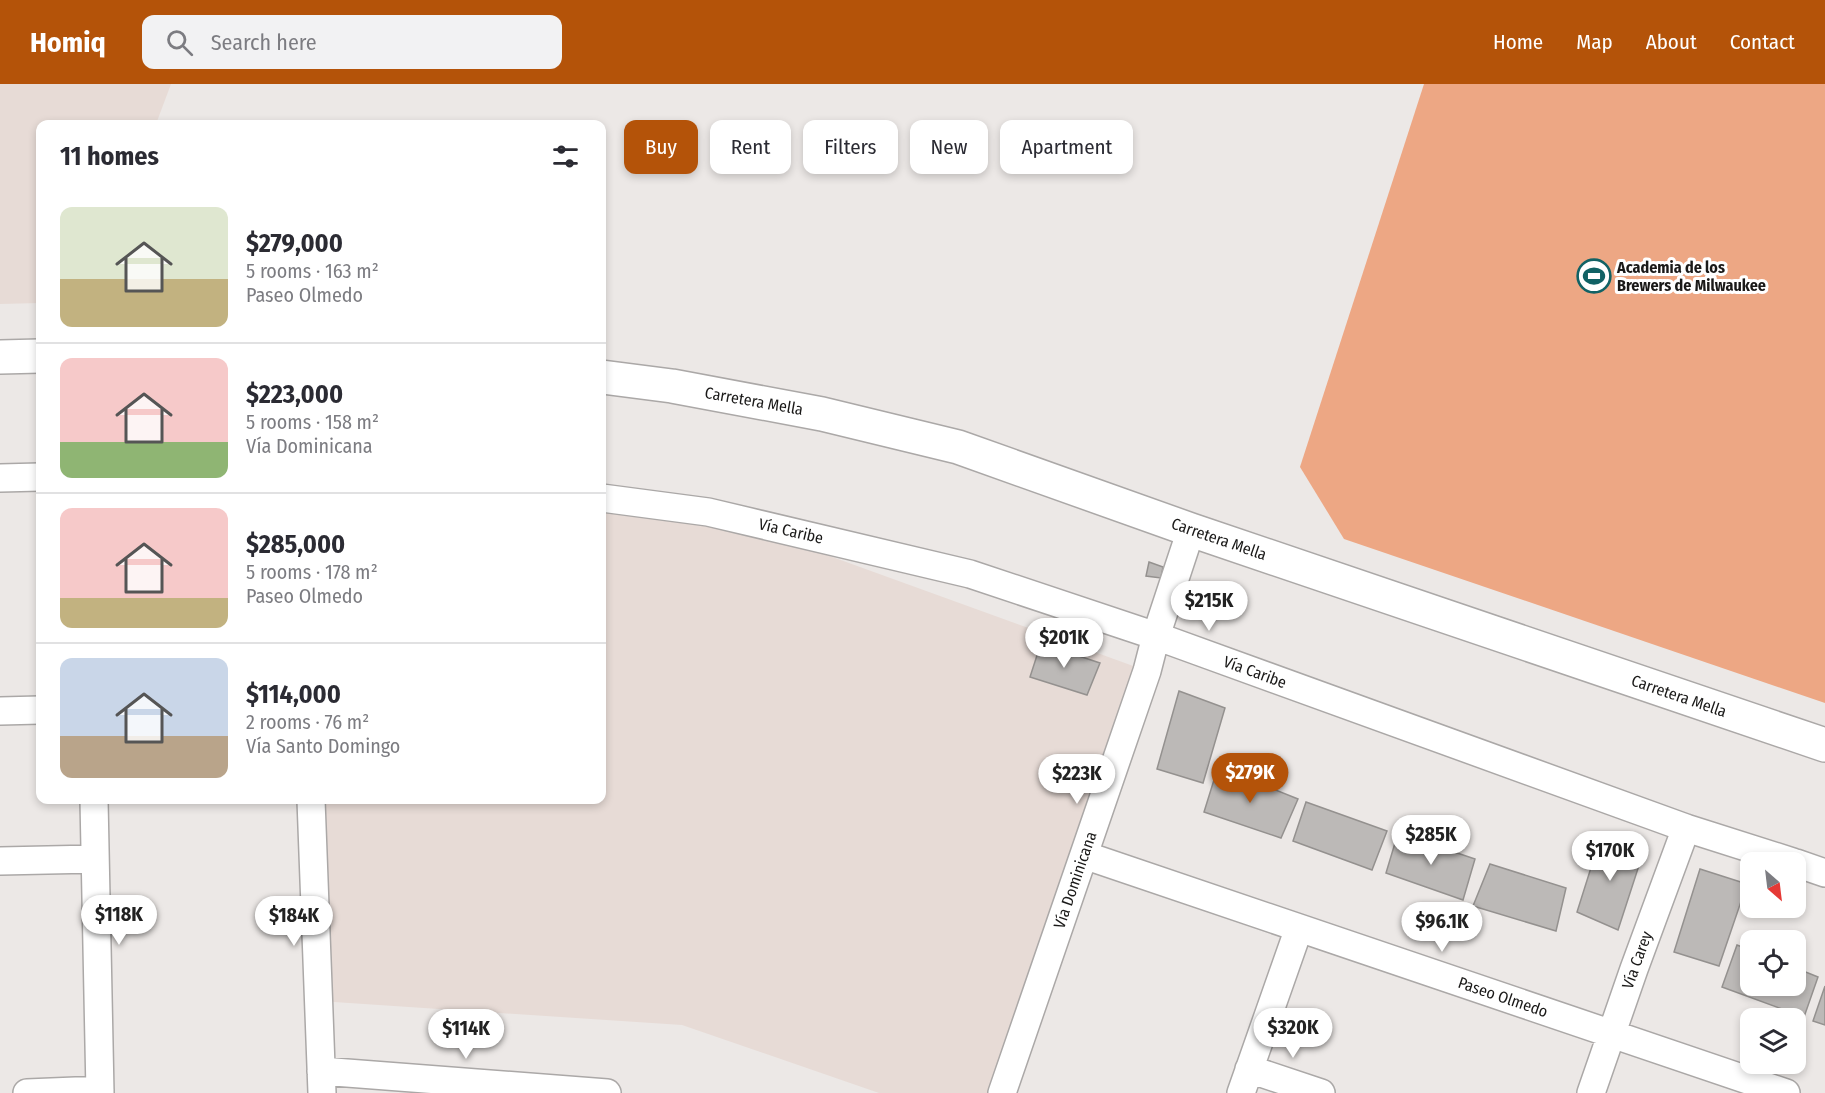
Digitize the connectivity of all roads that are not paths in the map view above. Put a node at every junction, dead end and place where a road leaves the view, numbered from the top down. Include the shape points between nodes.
1 (36, 356) edge
2 (0, 357) edge
3 (606, 378) edge
4 (36, 477) edge
5 (0, 478) edge
6 (606, 499) edge
7 (1191, 530) junction
8 (1156, 636) junction
9 (36, 710) edge
10 (0, 711) edge
11 (1825, 745) edge
12 (94, 804) edge
13 (311, 804) edge
14 (1686, 828) junction
15 (1760, 852) edge
16 (1084, 855) junction
17 (95, 859) junction
18 (0, 861) edge
19 (1806, 867) edge
20 (1825, 873) edge
21 (1299, 928) junction
22 (1611, 1034) junction
23 (1245, 1081) edge
24 (322, 1082) edge
25 (100, 1091) edge
26 (27, 1093) edge
27 (607, 1093) edge
28 (1002, 1093) edge
29 (1321, 1093) edge
30 (1591, 1093) edge
31 (1786, 1093) edge

1 - 2 main road
3 - 7 main road, Carretera Mella via 822,414 958,447
4 - 5 street
6 - 8 street, Vía Caribe via 708,512 970,574
7 - 8 street, Vía Dominicana
7 - 11 main road, Carretera Mella
8 - 14 street, Vía Caribe
8 - 16 street, Vía Dominicana
9 - 10 street
12 - 17 street
13 - 24 street
14 - 15 street, Vía Caribe
14 - 22 street, Vía Carey
16 - 21 street, Paseo Olmedo
16 - 28 street, Vía Dominicana
17 - 18 street
17 - 25 street
19 - 20 street, Vía Caribe
21 - 22 street, Paseo Olmedo
21 - 23 street
22 - 30 street, Vía Carey
22 - 31 street, Paseo Olmedo
23 - 29 street
24 - 27 street
25 - 26 street

